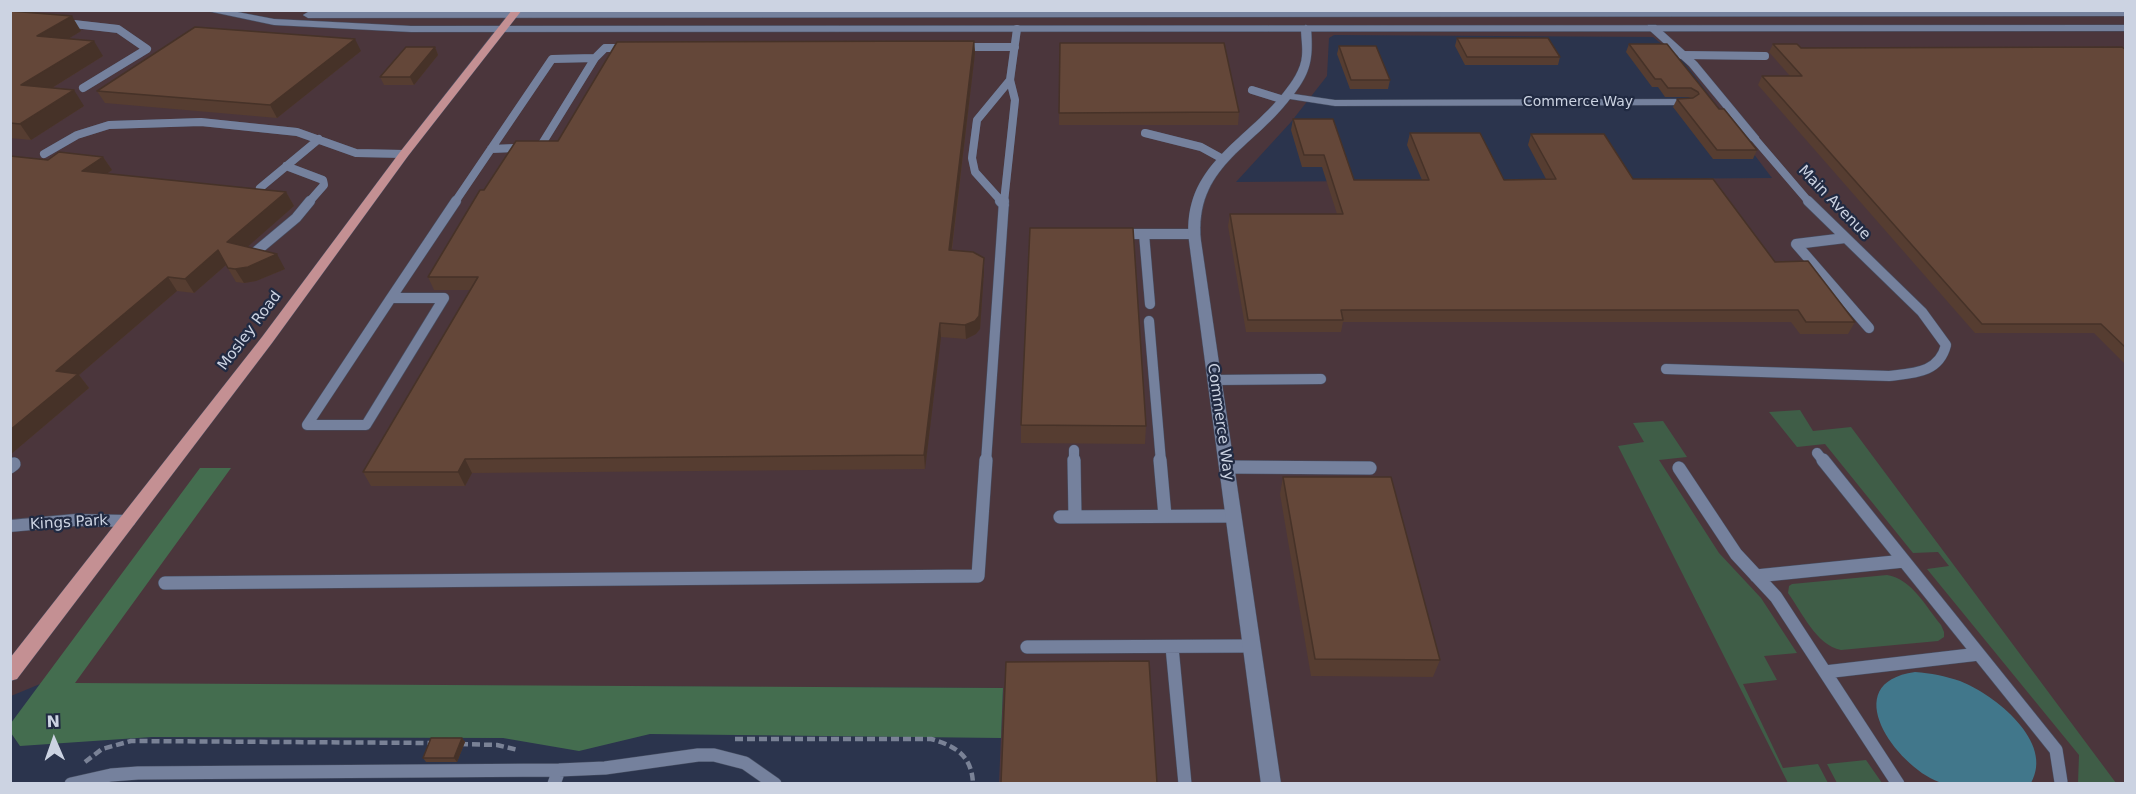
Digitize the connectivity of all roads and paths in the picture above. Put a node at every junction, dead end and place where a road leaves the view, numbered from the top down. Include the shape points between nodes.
1 (208, 10) edge
2 (1645, 11) edge
3 (1970, 11) edge
4 (515, 12) edge
5 (800, 12) edge
6 (876, 12) edge
7 (1108, 12) edge
8 (2126, 12) edge
9 (1017, 14) junction
10 (231, 15) junction
11 (1303, 18) edge
12 (58, 23) edge
13 (1652, 27) junction
14 (1017, 28) junction
15 (1111, 28) junction
16 (2126, 28) edge
17 (502, 29) junction
18 (1993, 29) junction
19 (957, 47) edge
20 (1015, 47) junction
21 (640, 48) edge
22 (1682, 55) junction
23 (1765, 56) dead end
24 (595, 58) junction
25 (1010, 80) junction
26 (83, 88) dead end
27 (1252, 90) dead end
28 (1286, 98) junction
29 (1688, 102) edge
30 (1145, 132) edge
31 (319, 139) junction
32 (1755, 139) joint
33 (491, 148) junction
34 (44, 154) dead end
35 (404, 154) junction
36 (1221, 158) junction
37 (286, 166) junction
38 (260, 188) edge
39 (1004, 205) junction
40 (1109, 234) edge
41 (1144, 234) junction
42 (1195, 234) junction
43 (1845, 238) junction
44 (253, 254) edge
45 (392, 298) junction
46 (1150, 304) dead end
47 (1149, 321) dead end
48 (1869, 328) dead end
49 (1666, 369) dead end
50 (1321, 379) dead end
51 (1214, 380) junction
52 (1074, 450) dead end
53 (1817, 453) dead end
54 (1226, 467) junction
55 (1370, 468) dead end
56 (1679, 468) dead end
57 (1165, 516) junction
58 (1233, 516) junction
59 (1059, 517) dead end
60 (1075, 517) junction
61 (128, 521) junction
62 (10, 526) edge
63 (1904, 561) junction
64 (1755, 576) junction
65 (165, 583) dead end
66 (1172, 646) junction
67 (1251, 646) junction
68 (1027, 647) dead end
69 (1979, 654) junction
70 (1825, 672) junction
71 (10, 673) edge
72 (730, 739) dead end
73 (438, 743) edge
74 (450, 743) edge
75 (526, 753) dead end
76 (81, 767) dead end
77 (556, 777) edge
78 (2061, 782) edge
79 (70, 783) edge
80 (775, 783) edge
81 (973, 783) edge
82 (1185, 783) edge
83 (1271, 783) edge
84 (1898, 783) edge

1 - 10 street
2 - 3 street
2 - 11 street
2 - 13 street
3 - 8 street
3 - 18 street
4 - 5 street
4 - 10 street
4 - 17 main road, Mosley Road
5 - 6 street
6 - 9 street
7 - 9 street
7 - 11 street
7 - 15 street
9 - 14 street
10 - 17 street via 357,27
11 - 13 street
11 - 15 street
11 - 28 street, Commerce Way via 1309,38 1308,59 1298,85
12 - 26 lane via 118,29 147,49
13 - 18 street
13 - 22 street, Main Avenue
14 - 15 street
14 - 17 street
14 - 20 lane
16 - 18 street
17 - 35 main road, Mosley Road
19 - 20 lane
20 - 25 lane
21 - 24 lane via 605,48
22 - 23 lane
22 - 32 street, Main Avenue
24 - 33 lane via 552,59
24 - 33 lane via 540,147
25 - 39 lane via 1015,100
25 - 39 lane via 977,120 972,158 975,172
27 - 28 lane
28 - 29 street, Commerce Way via 1335,103
28 - 36 street, Commerce Way
30 - 36 lane via 1201,147
31 - 34 lane via 297,132 201,122 109,125 77,135
31 - 35 lane via 356,153
31 - 37 lane
32 - 43 lane, Main Avenue
33 - 45 lane
35 - 61 main road, Mosley Road
36 - 42 street, Commerce Way via 1200,191
37 - 38 lane
37 - 44 lane via 319,178 324,185 296,218
39 - 65 lane via 978,576
40 - 41 lane
41 - 42 lane
41 - 46 lane
42 - 51 street, Commerce Way
43 - 48 lane via 1796,243
43 - 49 lane, Main Avenue via 1922,312 1946,345 1944,357 1935,367 1921,373 1888,376
45 - 45 lane via 314,415 307,425 366,426 444,298
47 - 57 lane
50 - 51 lane
51 - 54 street, Commerce Way
52 - 60 lane
53 - 63 lane
54 - 55 lane
54 - 58 street, Commerce Way
56 - 64 lane
57 - 58 lane
57 - 60 lane
58 - 67 street, Commerce Way
59 - 60 lane
61 - 62 street, Kings Park via 75,520
61 - 71 main road, Mosley Road
63 - 64 lane
63 - 69 lane
64 - 70 lane via 1776,597
66 - 67 lane
66 - 68 lane
66 - 82 lane
67 - 83 street, Commerce Way
69 - 70 lane
69 - 78 lane via 2056,750
70 - 84 lane
72 - 81 path via 931,740 963,752 974,775
73 - 76 path via 130,741 102,749
74 - 75 path via 497,745
77 - 79 lane via 138,773
77 - 80 lane via 714,755 745,763

